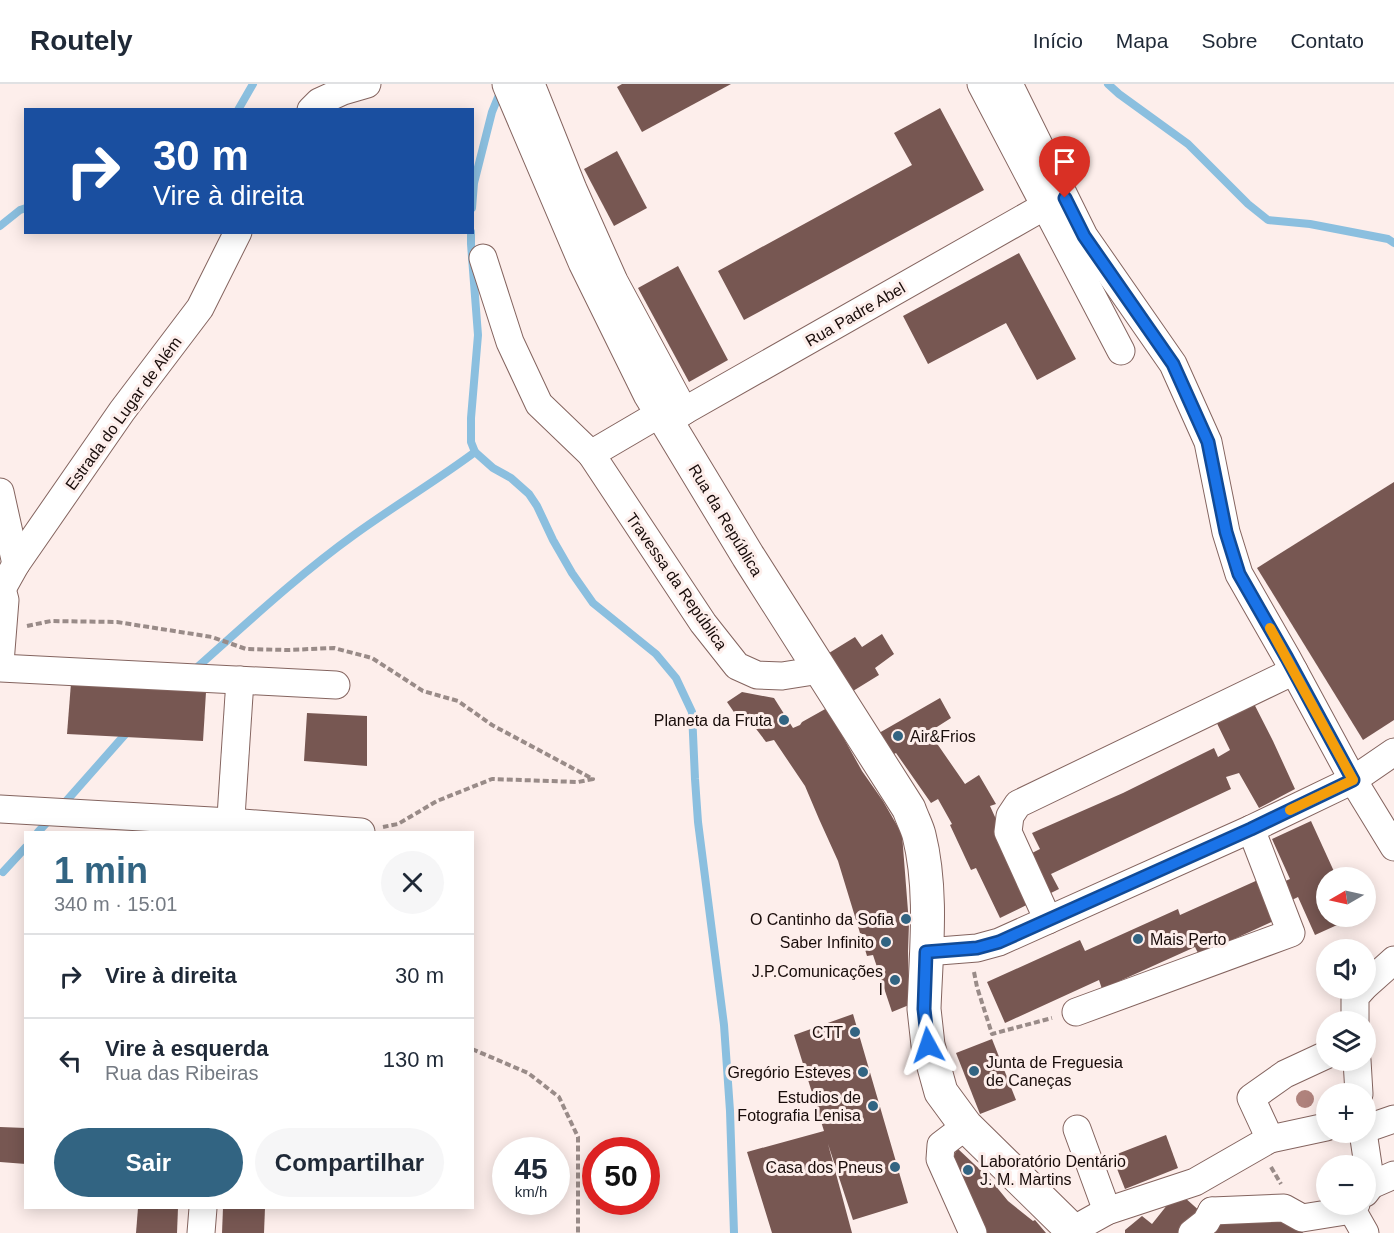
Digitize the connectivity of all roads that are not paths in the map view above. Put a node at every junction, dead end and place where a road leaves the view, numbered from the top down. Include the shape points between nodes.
1 (367, 84) edge
2 (981, 84) edge
3 (1009, 84) edge
4 (517, 85) edge
5 (313, 108) edge
6 (1045, 206) junction
7 (237, 234) edge
8 (483, 258) dead end
9 (1121, 351) dead end
10 (671, 415) junction
11 (591, 454) junction
12 (0, 492) edge
13 (16, 564) junction
14 (1, 589) edge
15 (0, 663) edge
16 (0, 668) edge
17 (820, 670) junction
18 (1294, 671) junction
19 (240, 680) junction
20 (336, 685) dead end
21 (1394, 752) edge
22 (1353, 780) junction
23 (0, 809) edge
24 (230, 827) edge
25 (1251, 829) junction
26 (335, 831) edge
27 (1394, 847) edge
28 (1048, 920) junction
29 (926, 952) junction
30 (1394, 960) edge
31 (1376, 976) edge
32 (1076, 1012) road end
33 (1316, 1060) edge
34 (1394, 1119) edge
35 (966, 1125) junction
36 (1376, 1126) edge
37 (1077, 1129) dead end
38 (1316, 1129) edge
39 (1270, 1139) junction
40 (1195, 1182) junction
41 (203, 1209) edge
42 (1107, 1211) junction
43 (1212, 1211) junction
44 (1316, 1213) edge
45 (1366, 1215) edge
46 (1074, 1231) edge
47 (201, 1233) edge
48 (973, 1233) edge
49 (1192, 1233) edge
50 (1365, 1233) edge

1 - 5 street via 343,91
2 - 6 street
3 - 18 street via 1084,236 1173,364 1208,442 1226,532 1239,574
4 - 10 main road, Rua da República via 585,262 650,394
6 - 9 street
6 - 10 street, Rua Padre Abel
7 - 13 street, Estrada do Lugar de Além via 200,308 122,411
8 - 11 street, Travessa da República via 510,342 539,404
10 - 11 street
10 - 17 main road, Rua da República via 753,566
11 - 17 street, Travessa da República via 703,623 737,666 757,675 774,676
12 - 13 street
13 - 14 street, Estrada do Lugar de Além
14 - 15 street via 5,600
16 - 19 street
17 - 29 main road, Rua da República via 909,809 919,833 927,900
18 - 22 street
18 - 28 street via 1018,804 1010,816 1008,832
19 - 20 street
19 - 24 street
21 - 22 street
22 - 25 street
22 - 27 street
23 - 24 street
24 - 26 street
25 - 28 street
25 - 32 street via 1291,933
28 - 29 street via 999,942
29 - 35 main road, Rua da República via 924,1009 928,1045 941,1092
30 - 31 street
33 - 39 street via 1285,1074 1251,1098
34 - 36 street
35 - 46 main road, Rua da República
35 - 48 street via 941,1145 940,1159
37 - 42 street
38 - 39 street
39 - 40 street
40 - 42 street
40 - 43 street
41 - 47 street
42 - 46 street
43 - 44 street via 1284,1208 1302,1218
43 - 49 street
45 - 50 street

